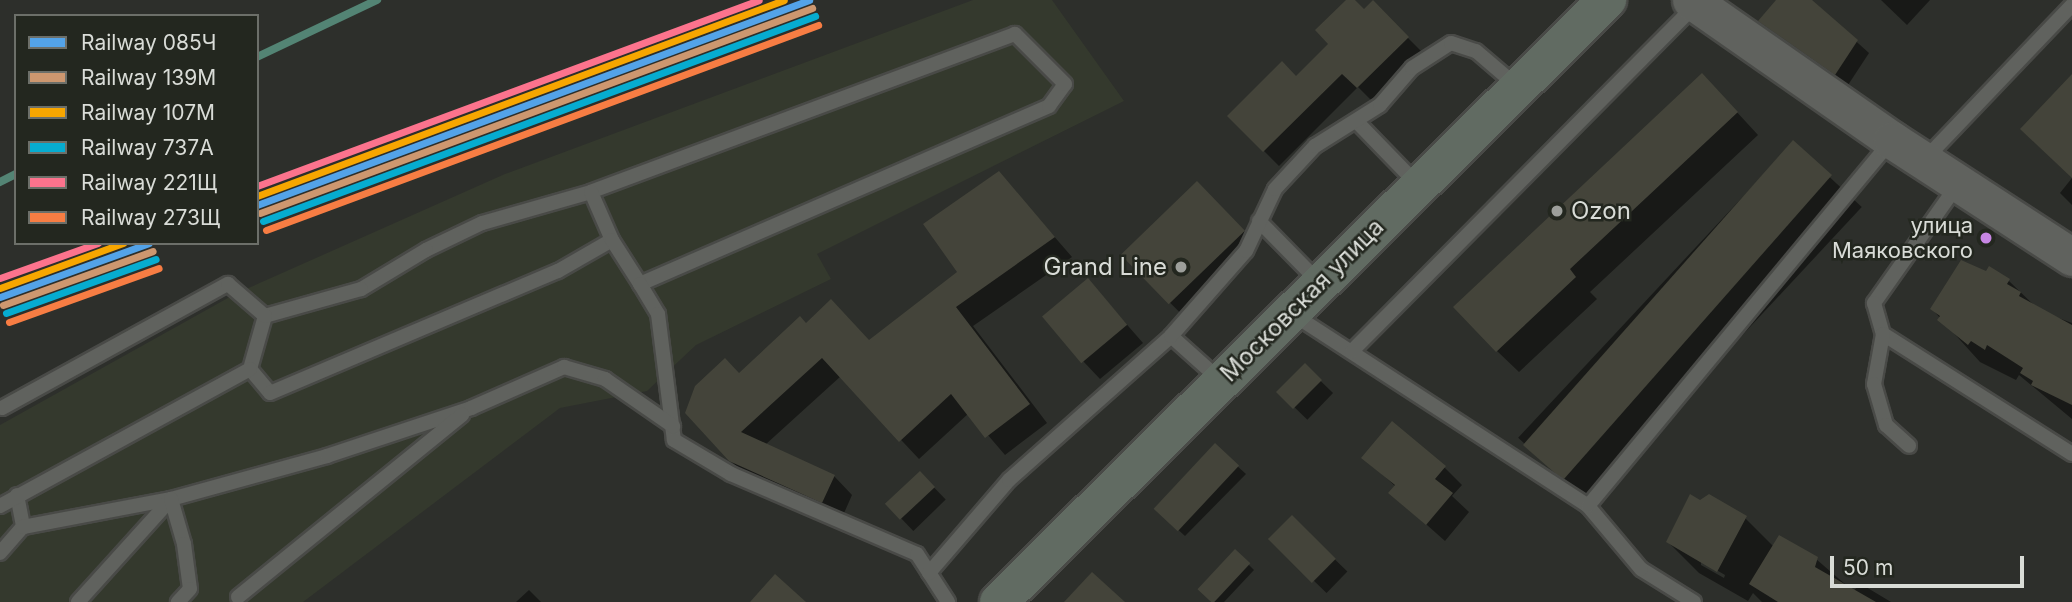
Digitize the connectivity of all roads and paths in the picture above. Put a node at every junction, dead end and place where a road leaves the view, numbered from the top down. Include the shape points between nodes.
1 (1606, 0) edge
2 (1694, 2) edge
3 (2072, 5) edge
4 (1517, 86) junction
5 (1356, 121) junction
6 (1892, 140) junction
7 (1924, 160) junction
8 (1958, 183) junction
9 (1418, 185) junction
10 (591, 191) junction
11 (1259, 221) junction
12 (612, 240) junction
13 (2072, 257) edge
14 (1320, 283) junction
15 (640, 284) junction
16 (1290, 313) junction
17 (265, 316) junction
18 (1883, 334) junction
19 (1171, 336) junction
20 (1352, 351) junction
21 (250, 369) junction
22 (1221, 381) junction
23 (2, 408) edge
24 (471, 408) junction
25 (673, 426) junction
26 (1909, 446) dead end
27 (2072, 454) edge
28 (17, 495) junction
29 (170, 499) junction
30 (0, 506) edge
31 (1588, 506) junction
32 (23, 527) junction
33 (0, 553) edge
34 (929, 573) junction
35 (238, 597) dead end
36 (78, 602) edge
37 (178, 602) edge
38 (947, 602) edge
39 (999, 602) edge
40 (1694, 602) edge

1 - 4 main road, Московская улица
2 - 6 street
2 - 20 lane
3 - 7 lane
4 - 5 lane via 1476,51 1451,43 1423,59 1380,104
4 - 9 main road, Московская улица
5 - 9 lane
5 - 11 lane via 1315,146 1286,173
6 - 7 street
6 - 31 lane
7 - 8 street
8 - 13 street
8 - 18 lane via 1874,303
9 - 14 main road, Московская улица
10 - 12 lane
10 - 15 lane via 1015,34 1065,84 1049,106
10 - 17 lane via 482,223 361,289
11 - 14 lane
11 - 19 lane via 1246,251
12 - 15 lane
12 - 21 lane via 558,271 270,393
14 - 16 main road, Московская улица
15 - 25 lane via 658,314
16 - 20 lane
16 - 22 main road, Московская улица
17 - 21 lane
17 - 23 lane via 228,284
18 - 26 lane via 1874,384 1886,425
18 - 27 lane
19 - 22 lane
19 - 34 lane via 1009,481
20 - 31 lane
21 - 28 lane
22 - 39 main road, Московская улица
24 - 25 lane via 564,367 605,379
24 - 29 lane via 327,456
24 - 35 lane
25 - 34 lane via 674,440 696,456 917,554
28 - 30 lane
28 - 32 lane
29 - 32 lane
29 - 36 lane
29 - 37 lane via 184,544 190,589
31 - 40 lane via 1641,569
32 - 33 lane
34 - 38 lane

